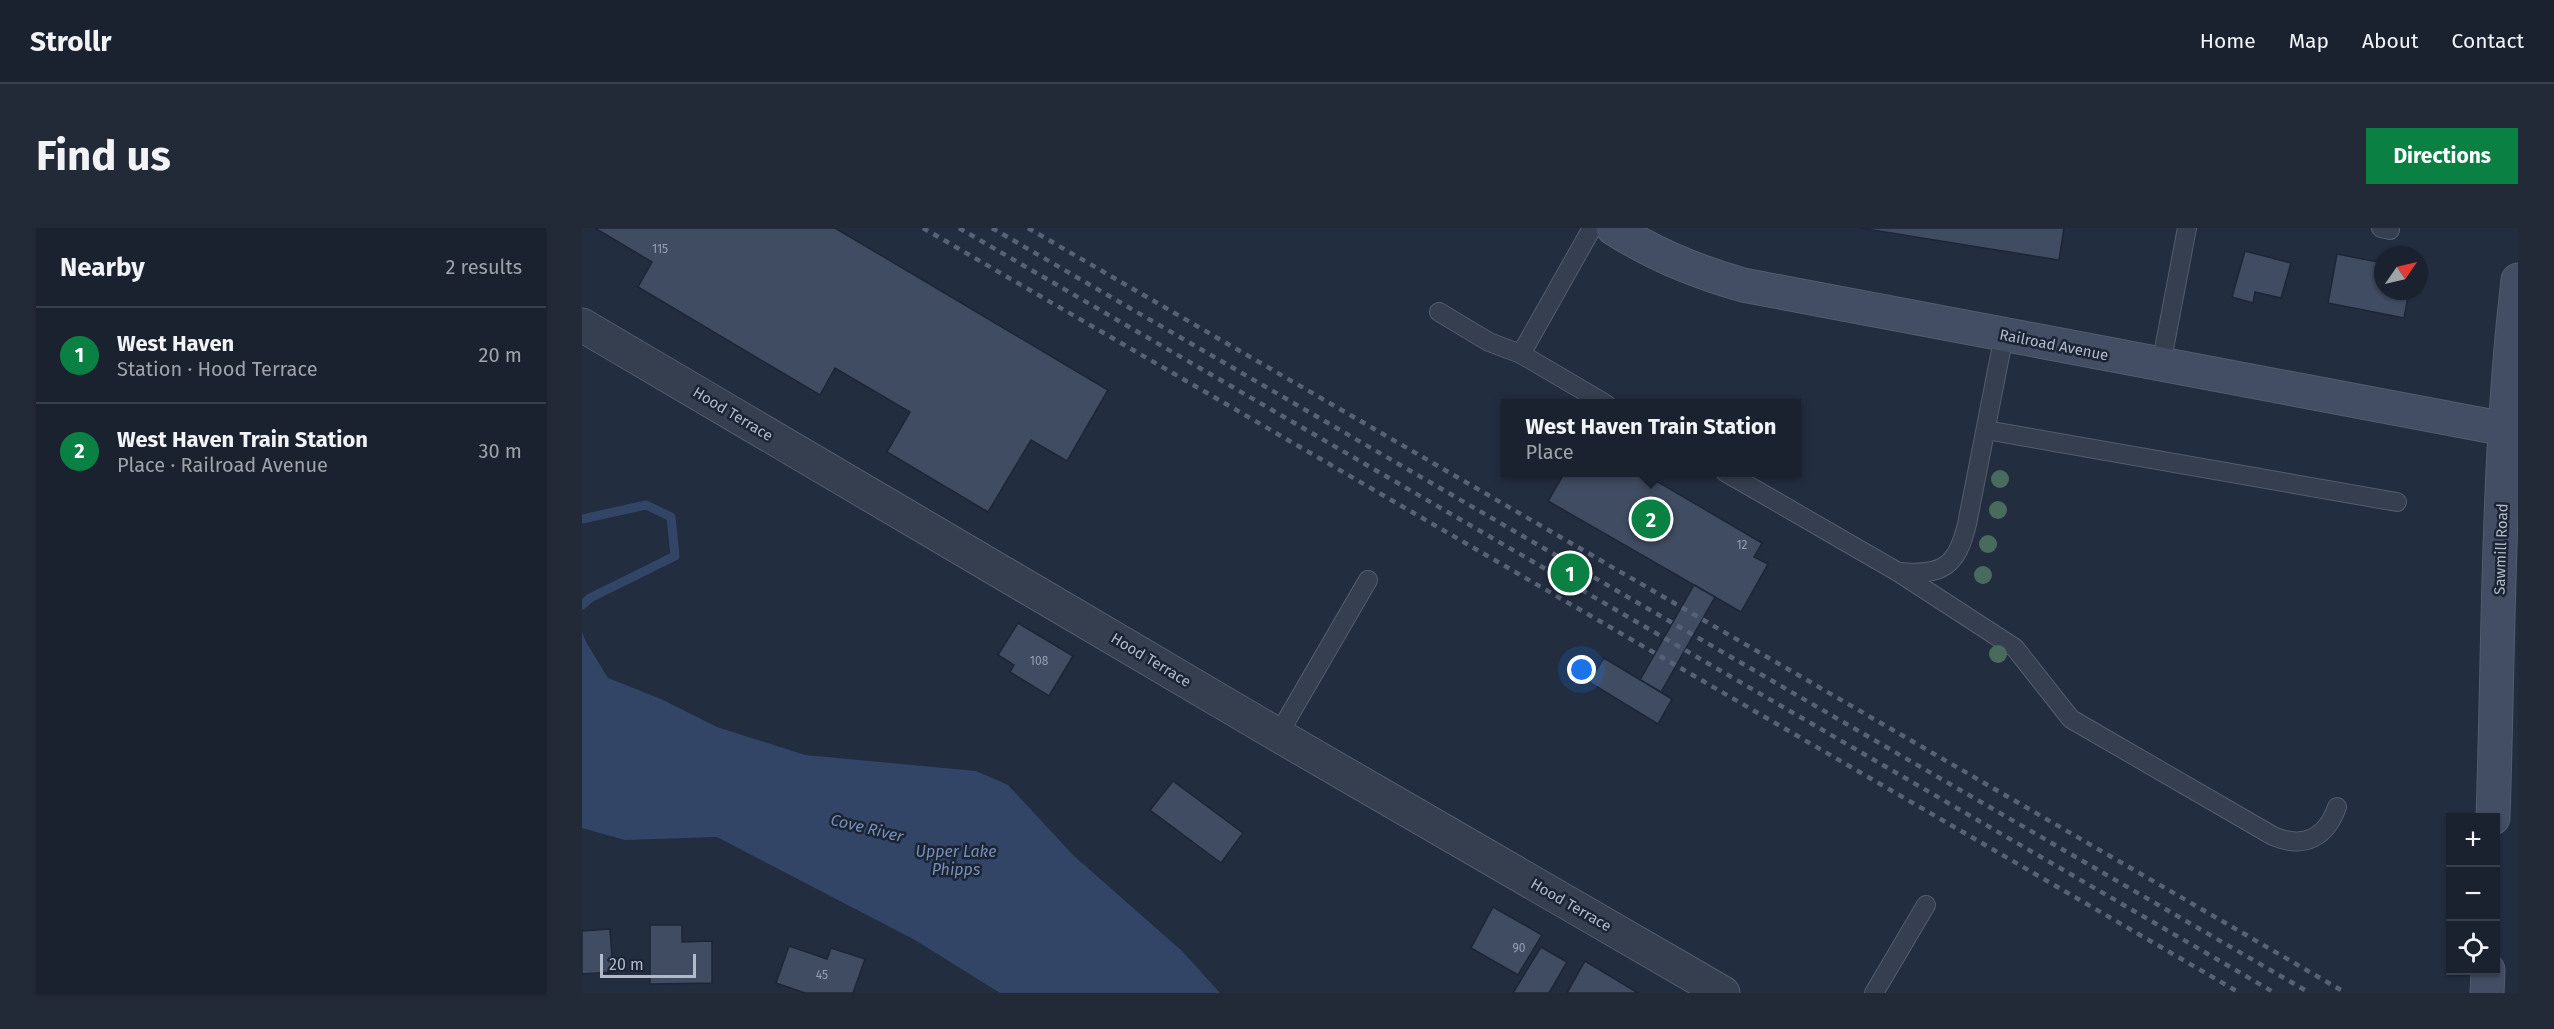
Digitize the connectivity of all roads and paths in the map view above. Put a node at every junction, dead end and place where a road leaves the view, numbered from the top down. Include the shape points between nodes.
1 (1592, 228) edge
2 (1613, 228) edge
3 (2187, 228) edge
4 (2518, 280) edge
5 (1439, 312) dead end
6 (582, 325) edge
7 (2004, 336) junction
8 (1521, 354) junction
9 (2161, 365) junction
10 (1598, 399) edge
11 (2505, 429) junction
12 (1986, 430) junction
13 (1734, 477) edge
14 (2397, 502) dead end
15 (1898, 572) junction
16 (1368, 580) dead end
17 (1278, 735) junction
18 (2337, 807) dead end
19 (2493, 813) edge
20 (1926, 904) dead end
21 (2488, 975) edge
22 (1722, 993) edge
23 (1874, 993) edge
24 (2487, 993) edge

1 - 8 lane
2 - 7 street, Railroad Avenue via 1661,255 1720,279
3 - 9 lane
4 - 11 street, Sawmill Road
5 - 8 lane via 1489,342
6 - 17 street, Hood Terrace
7 - 9 street, Railroad Avenue
7 - 12 lane
8 - 10 lane
9 - 11 street, Railroad Avenue
11 - 19 street, Sawmill Road
12 - 14 lane
12 - 15 lane via 1964,539 1955,558 1926,574
13 - 15 lane
15 - 18 lane via 2015,648 2071,719 2273,836 2292,842 2319,836 2330,824
16 - 17 lane
17 - 22 street, Hood Terrace
20 - 23 lane
21 - 24 street

